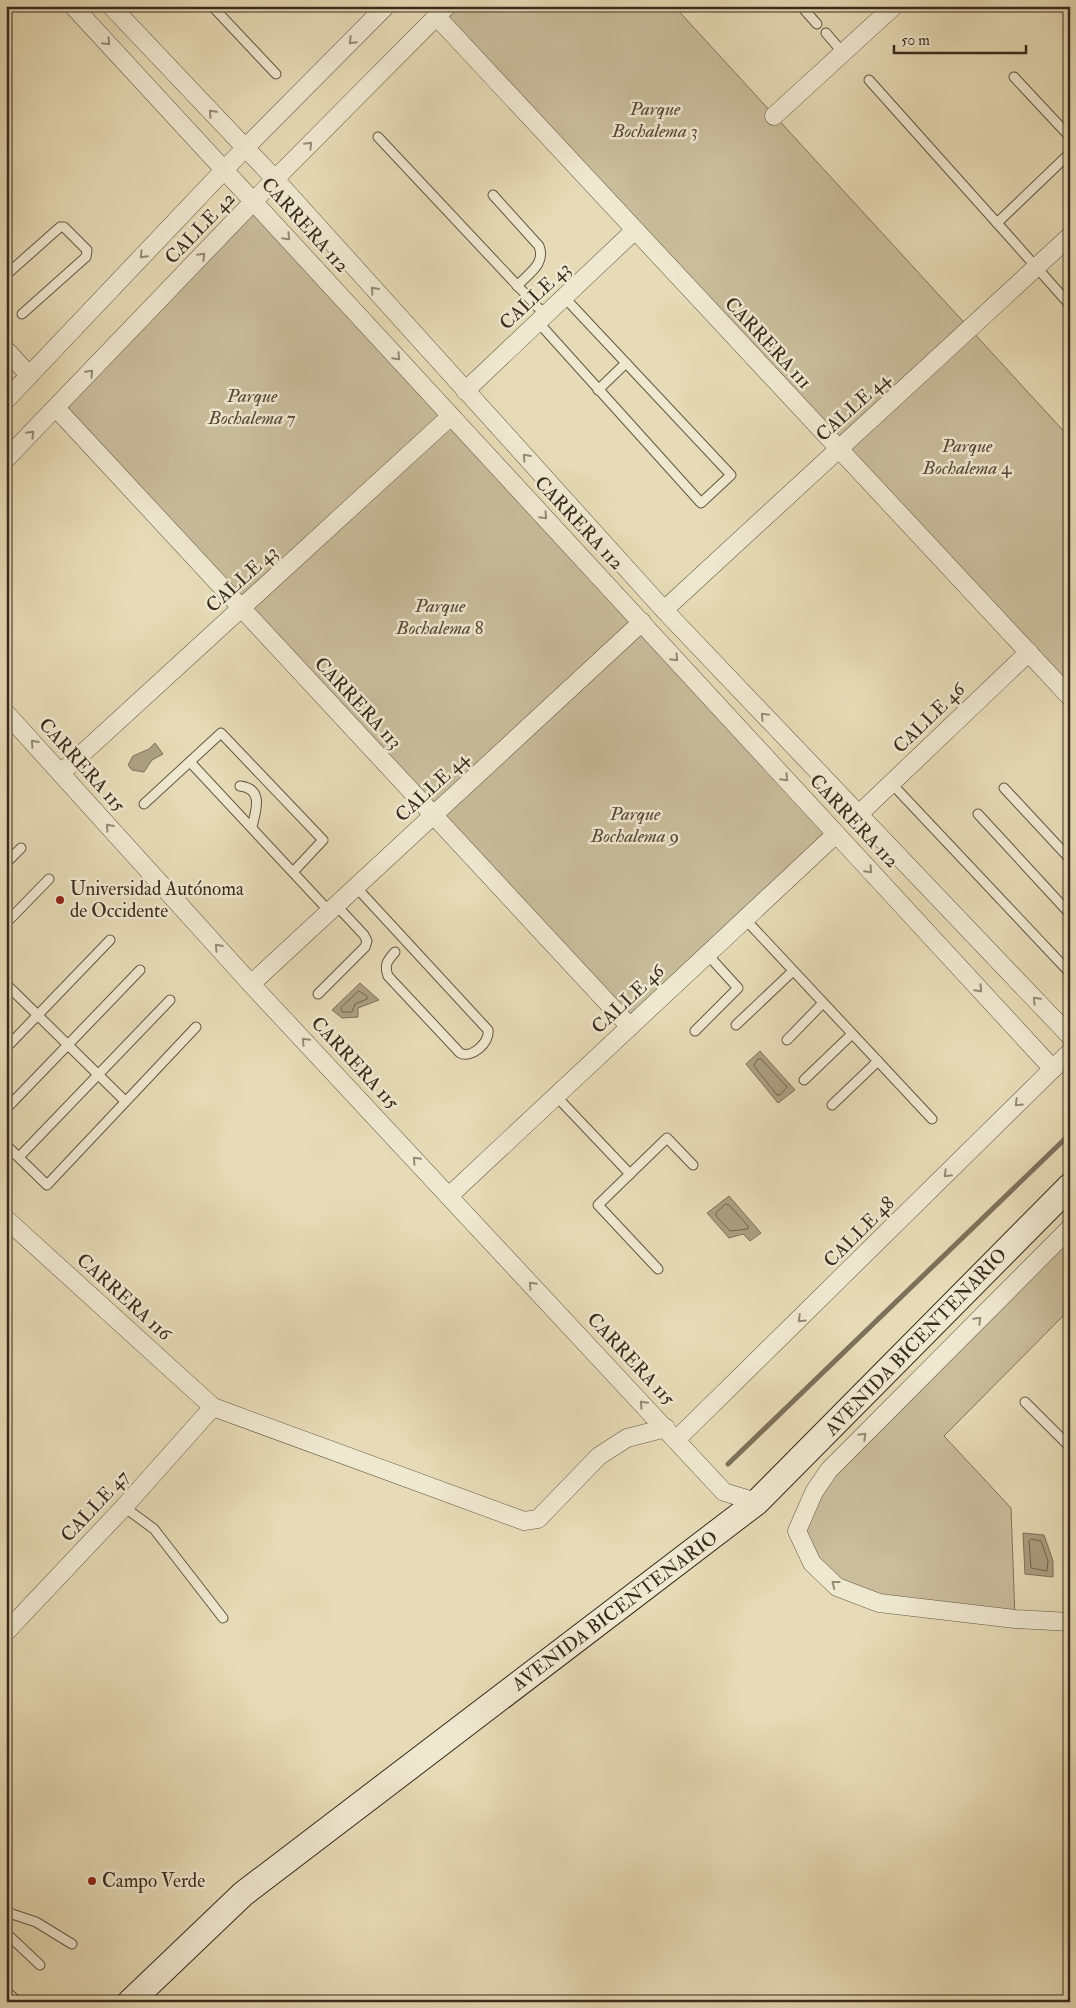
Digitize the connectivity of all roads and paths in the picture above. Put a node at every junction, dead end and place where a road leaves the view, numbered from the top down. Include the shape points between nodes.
1 (73, 6) edge
2 (111, 6) edge
3 (212, 6) edge
4 (386, 6) edge
5 (894, 6) edge
6 (804, 7) edge
7 (442, 12) edge
8 (817, 24) dead end
9 (826, 33) dead end
10 (844, 54) junction
11 (276, 74) dead end
12 (1014, 77) dead end
13 (869, 80) dead end
14 (774, 116) dead end
15 (378, 137) dead end
16 (1070, 137) edge
17 (245, 148) junction
18 (1070, 154) edge
19 (225, 170) junction
20 (275, 179) junction
21 (493, 195) dead end
22 (254, 202) junction
23 (997, 223) junction
24 (634, 231) junction
25 (1070, 236) edge
26 (1036, 267) junction
27 (6, 275) edge
28 (517, 286) junction
29 (564, 297) junction
30 (1070, 305) edge
31 (22, 314) dead end
32 (541, 319) junction
33 (6, 350) edge
34 (626, 363) junction
35 (29, 375) junction
36 (598, 390) junction
37 (465, 391) junction
38 (6, 400) edge
39 (56, 408) junction
40 (451, 416) junction
41 (839, 448) junction
42 (6, 460) edge
43 (241, 609) junction
44 (664, 610) junction
45 (642, 622) junction
46 (1029, 652) junction
47 (1070, 697) edge
48 (6, 712) edge
49 (190, 762) junction
50 (61, 773) junction
51 (891, 783) junction
52 (240, 786) dead end
53 (1004, 788) dead end
54 (144, 804) dead end
55 (978, 814) dead end
56 (433, 815) junction
57 (858, 815) junction
58 (252, 827) junction
59 (836, 834) junction
60 (21, 848) dead end
61 (1070, 858) edge
62 (6, 863) edge
63 (294, 871) junction
64 (49, 879) dead end
65 (356, 887) junction
66 (332, 908) junction
67 (1070, 914) edge
68 (745, 919) junction
69 (6, 923) edge
70 (110, 940) dead end
71 (395, 952) dead end
72 (707, 954) junction
73 (140, 970) dead end
74 (793, 971) junction
75 (1070, 974) edge
76 (251, 984) junction
77 (7, 985) edge
78 (318, 994) dead end
79 (170, 1000) dead end
80 (823, 1003) junction
81 (38, 1016) junction
82 (736, 1025) dead end
83 (196, 1027) dead end
84 (630, 1027) junction
85 (695, 1031) dead end
86 (852, 1034) junction
87 (1070, 1036) edge
88 (787, 1040) dead end
89 (68, 1045) junction
90 (6, 1048) edge
91 (1070, 1052) edge
92 (878, 1061) junction
93 (1053, 1069) junction
94 (98, 1075) junction
95 (804, 1080) dead end
96 (556, 1096) junction
97 (125, 1101) junction
98 (832, 1105) dead end
99 (6, 1109) edge
100 (932, 1119) dead end
101 (6, 1145) edge
102 (19, 1157) junction
103 (693, 1165) dead end
104 (630, 1174) junction
105 (1070, 1186) edge
106 (449, 1196) junction
107 (6, 1219) edge
108 (1070, 1228) edge
109 (658, 1270) dead end
110 (1025, 1402) dead end
111 (212, 1407) junction
112 (671, 1433) junction
113 (1070, 1446) edge
114 (756, 1502) junction
115 (124, 1507) junction
116 (223, 1618) dead end
117 (1070, 1622) edge
118 (6, 1632) edge
119 (6, 1912) edge
120 (6, 1933) edge
121 (72, 1944) dead end
122 (40, 1965) dead end
123 (6, 1991) edge
124 (18, 2002) edge
125 (130, 2002) edge

1 -> 19 street, CARRERA 112
17 -> 2 street, CARRERA 112
3 - 11 lane
4 -> 17 street, CALLE 42
5 - 10 street
6 - 8 lane
20 -> 7 street, CALLE 42
7 - 24 street, CARRERA 111
9 - 10 lane
10 - 14 street
12 - 16 lane
13 - 23 lane
15 - 28 lane
17 - 19 street, CALLE 42
17 - 20 street, CARRERA 112
18 - 23 lane
19 - 22 street, CARRERA 112
19 -> 35 street, CALLE 42
20 - 22 street, CALLE 42
37 -> 20 street, CARRERA 112
21 - 28 lane via 539,246 542,255 540,262
39 -> 22 street, CALLE 42
22 -> 40 street, CARRERA 112
23 - 26 lane
24 - 29 street, CALLE 43
24 - 41 street, CARRERA 111
25 - 26 street, CALLE 44
26 - 30 lane
26 - 41 street, CALLE 44
27 - 31 lane via 60,228 64,227 87,250 86,257
28 - 32 lane
29 - 32 street, CALLE 43
29 - 34 lane
32 - 36 lane
32 - 37 street, CALLE 43
33 - 35 street
34 - 36 lane
34 - 36 lane via 731,475 701,503
35 - 38 street, CALLE 42
44 -> 37 street, CARRERA 112
42 -> 39 street, CALLE 42
39 - 43 street, CARRERA 113
40 - 43 street, CALLE 43
40 -> 45 street, CARRERA 112
41 - 44 street, CALLE 44
41 - 46 street, CARRERA 111
43 - 50 street, CALLE 43
43 - 56 street, CARRERA 113
57 -> 44 street, CARRERA 112
45 - 56 street, CALLE 44
45 -> 59 street, CARRERA 112
46 - 47 street, CARRERA 111
46 - 51 street, CALLE 46
50 -> 48 street, CARRERA 115
49 - 54 lane
49 - 58 lane
49 - 63 lane via 222,732 323,840
76 -> 50 street, CARRERA 115
51 - 57 street, CALLE 46
51 - 75 lane
52 - 58 lane via 252,790 257,798
53 - 61 lane
55 - 67 lane
56 - 65 street, CALLE 44
56 - 84 street, CARRERA 113
87 -> 57 street, CARRERA 112
58 - 63 lane
59 - 68 street, CALLE 46
59 -> 93 street, CARRERA 112
60 - 62 lane
63 - 66 lane
64 - 69 lane
65 - 66 street, CALLE 44
65 - 71 lane via 488,1030 487,1039 471,1055 460,1052 388,976 385,969 387,961
66 - 76 street, CALLE 44
66 - 78 lane via 367,941 365,947
68 - 72 street, CALLE 46
68 - 74 lane
70 - 81 lane
72 - 84 street, CALLE 46
72 - 85 lane via 738,988
73 - 89 lane
74 - 80 lane
74 - 82 lane
106 -> 76 street, CARRERA 115
77 - 81 lane
79 - 94 lane
80 - 86 lane
80 - 88 lane
81 - 89 lane
81 - 90 lane
83 - 97 lane
84 - 96 street, CALLE 46
86 - 92 lane
86 - 95 lane
89 - 94 lane
89 - 99 lane
91 - 93 street, CALLE 48
92 - 98 lane
92 - 100 lane
93 -> 112 street, CALLE 48
94 - 97 lane
94 - 102 lane
96 - 104 lane
96 - 106 street, CALLE 46
97 - 102 lane via 47,1185
101 - 102 lane
103 - 104 lane via 667,1138
104 - 109 lane via 598,1205
105 - 114 main road, AVENIDA BICENTENARIO
112 -> 106 street, CARRERA 115
107 - 111 street, CARRERA 116
117 -> 108 street via 879,1603 837,1587 812,1563 798,1531 814,1492 828,1470
110 - 113 lane
111 - 112 street via 524,1521 538,1520 599,1456 627,1438
111 - 115 street, CALLE 47
112 - 114 street, CARRERA 115 via 724,1492
114 - 125 main road, AVENIDA BICENTENARIO via 243,1894
115 - 116 lane via 154,1528
115 - 118 street, CALLE 47
119 - 121 lane via 36,1922
120 - 122 lane
123 - 124 lane

